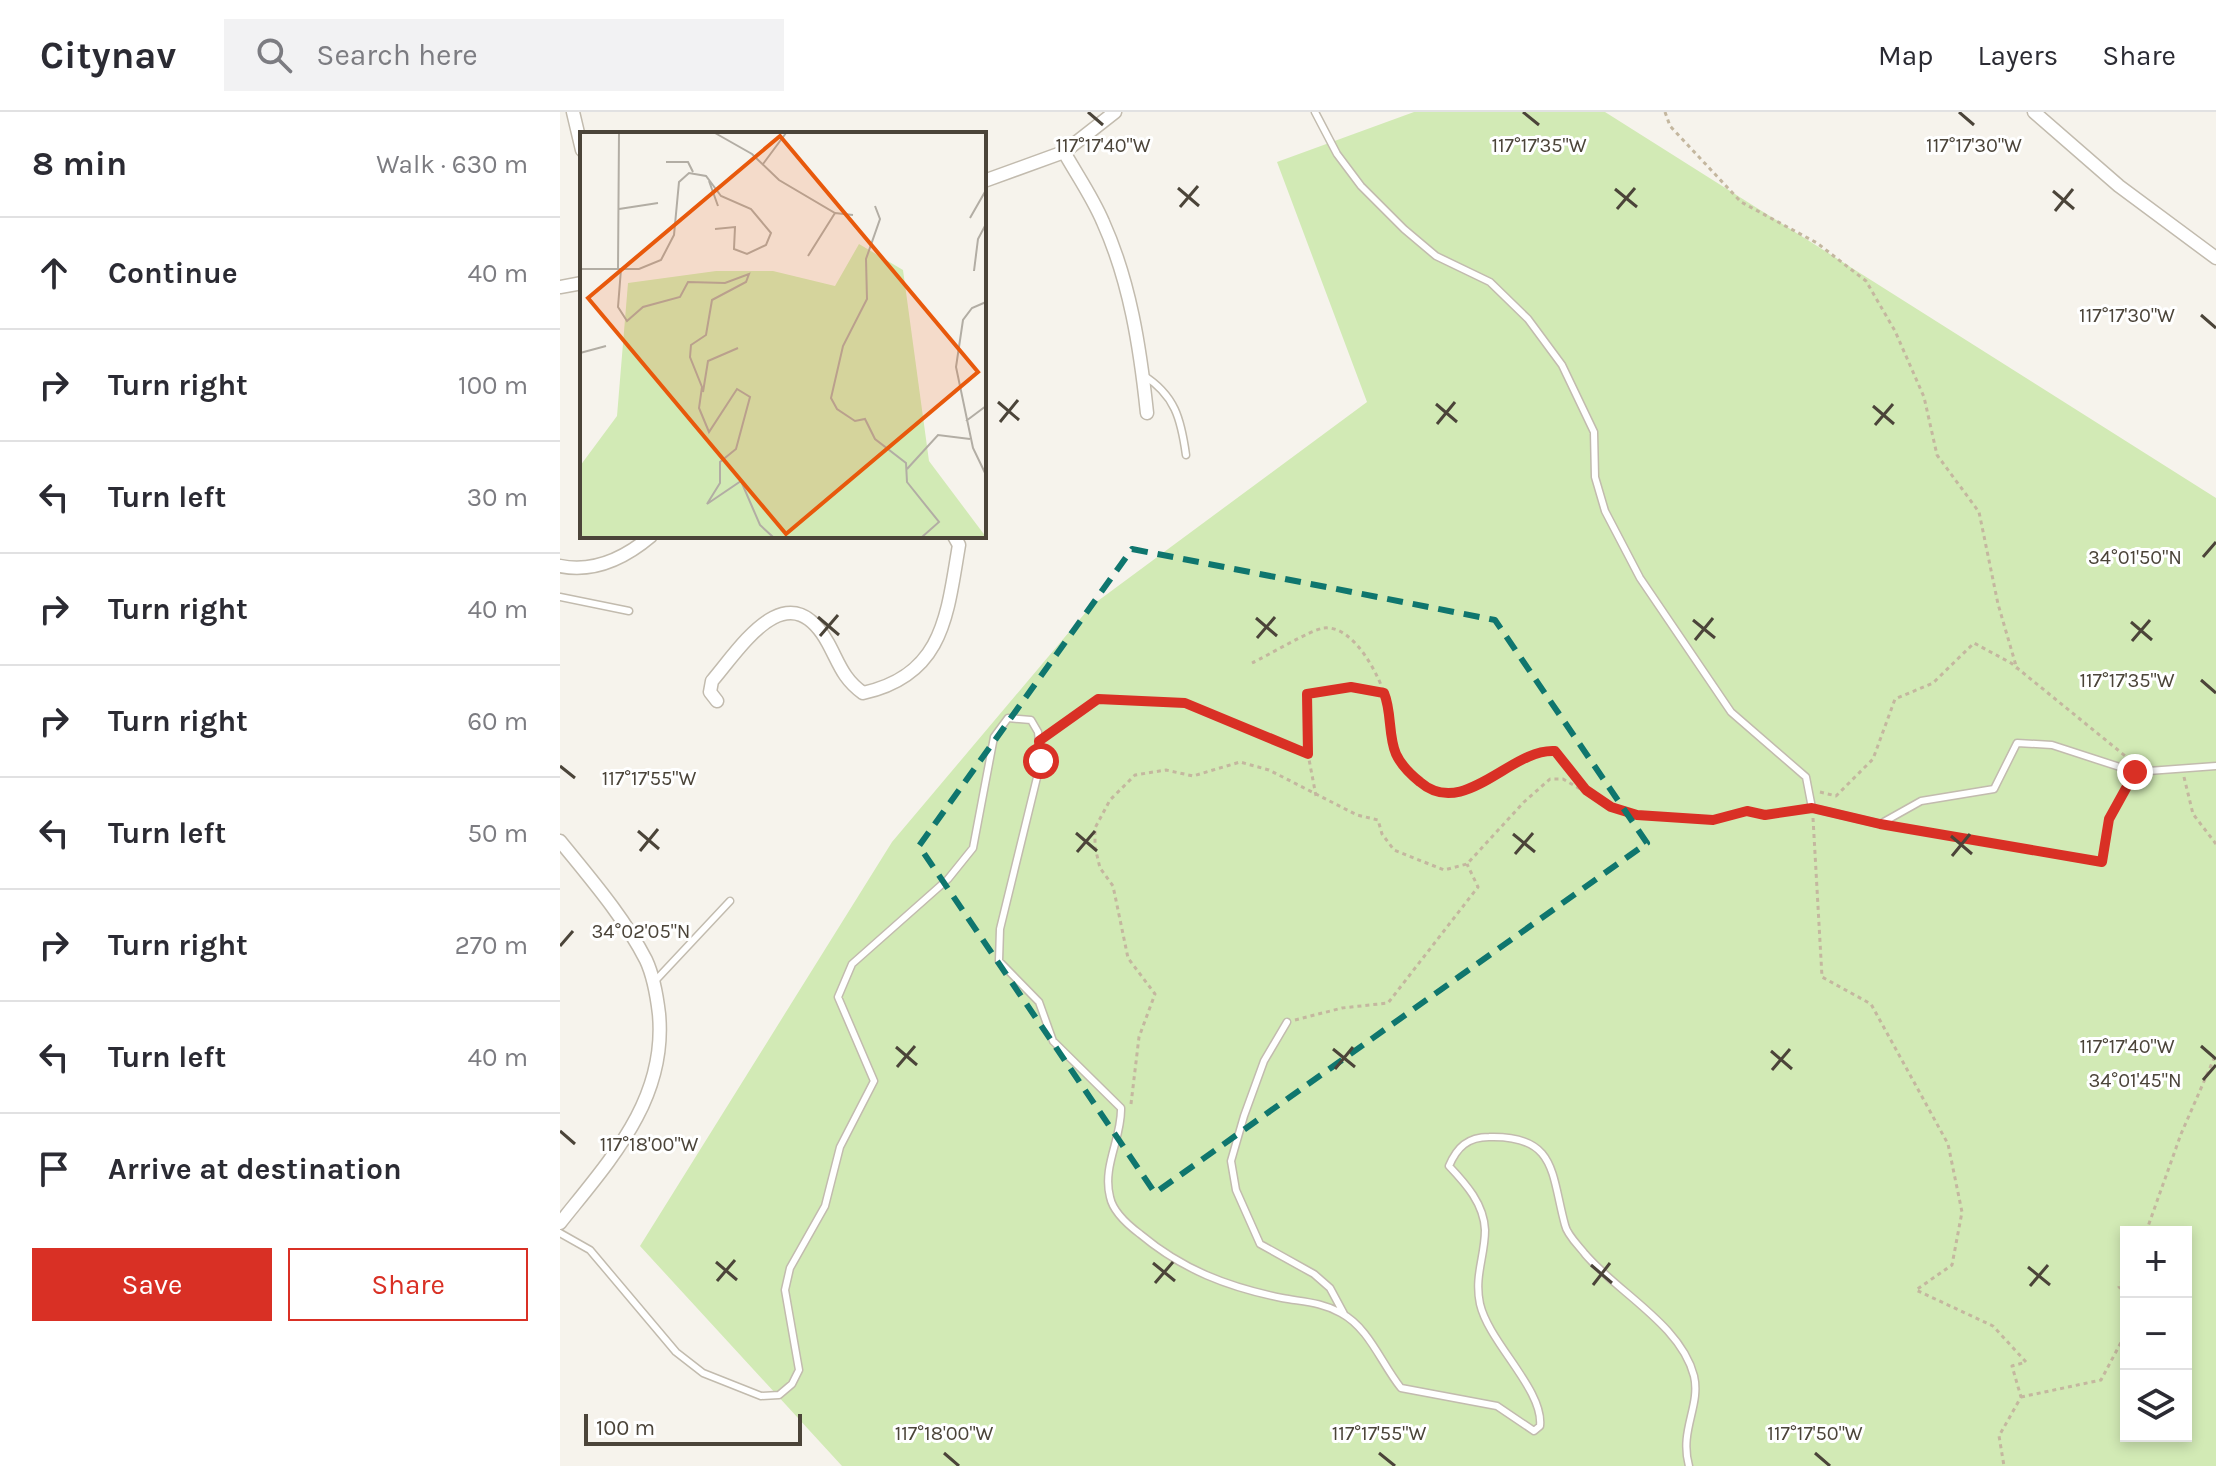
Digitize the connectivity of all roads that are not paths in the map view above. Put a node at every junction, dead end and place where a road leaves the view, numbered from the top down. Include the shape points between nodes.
1 (573, 112) edge
2 (1115, 112) edge
3 (1315, 112) edge
4 (2034, 112) edge
5 (580, 142) edge
6 (1064, 152) junction
7 (986, 180) edge
8 (2216, 258) edge
9 (580, 283) edge
10 (560, 287) edge
11 (1143, 375) junction
12 (1147, 413) dead end
13 (1186, 455) dead end
14 (649, 538) edge
15 (955, 538) edge
16 (560, 566) edge
17 (560, 597) edge
18 (629, 611) dead end
19 (717, 701) dead end
20 (2216, 766) edge
21 (560, 841) edge
22 (730, 901) dead end
23 (653, 983) junction
24 (1287, 1022) road end
25 (560, 1223) edge
26 (560, 1233) edge
27 (1344, 1314) junction
28 (1689, 1466) edge

1 - 5 street
2 - 6 street
3 - 20 lane via 1337,154 1383,208 1436,256 1490,282 1528,319 1562,365 1594,432 1595,477 1605,511 1640,578 1731,712 1806,777 1812,808 1880,824 1921,801 1994,789 2017,743 2052,745 2135,772
4 - 8 street via 2131,195
6 - 7 street
6 - 11 street via 1103,221 1128,293
9 - 10 street
11 - 12 street
11 - 13 lane via 1165,390 1176,406
14 - 16 street via 600,567
15 - 19 street via 959,545 946,621 929,657 900,680 863,693 849,684 816,625 799,615 779,613 762,623 712,681 710,692
17 - 18 lane
21 - 23 street via 647,962
22 - 23 lane
23 - 25 street via 660,1032 656,1074 640,1116
24 - 27 lane via 1264,1061 1244,1116 1231,1161 1236,1190 1260,1244 1314,1274 1330,1288
26 - 27 lane via 590,1250 676,1352 703,1373 761,1396 779,1395 792,1384 799,1370 785,1290 790,1268 825,1206 840,1147 874,1081 838,997 852,964 948,879 973,848 994,737 1008,718 1031,720 1041,761 1000,929 999,961 1039,1002 1053,1041 1121,1108 1122,1126 1106,1177 1110,1201 1156,1247 1216,1282 1320,1302
27 - 28 lane via 1360,1327 1401,1388 1479,1401 1497,1406 1534,1431 1540,1426 1538,1405 1480,1305 1477,1274 1485,1231 1480,1207 1449,1166 1456,1149 1476,1137 1530,1142 1547,1157 1556,1176 1565,1228 1588,1257 1671,1335 1694,1376 1694,1405 1684,1436

